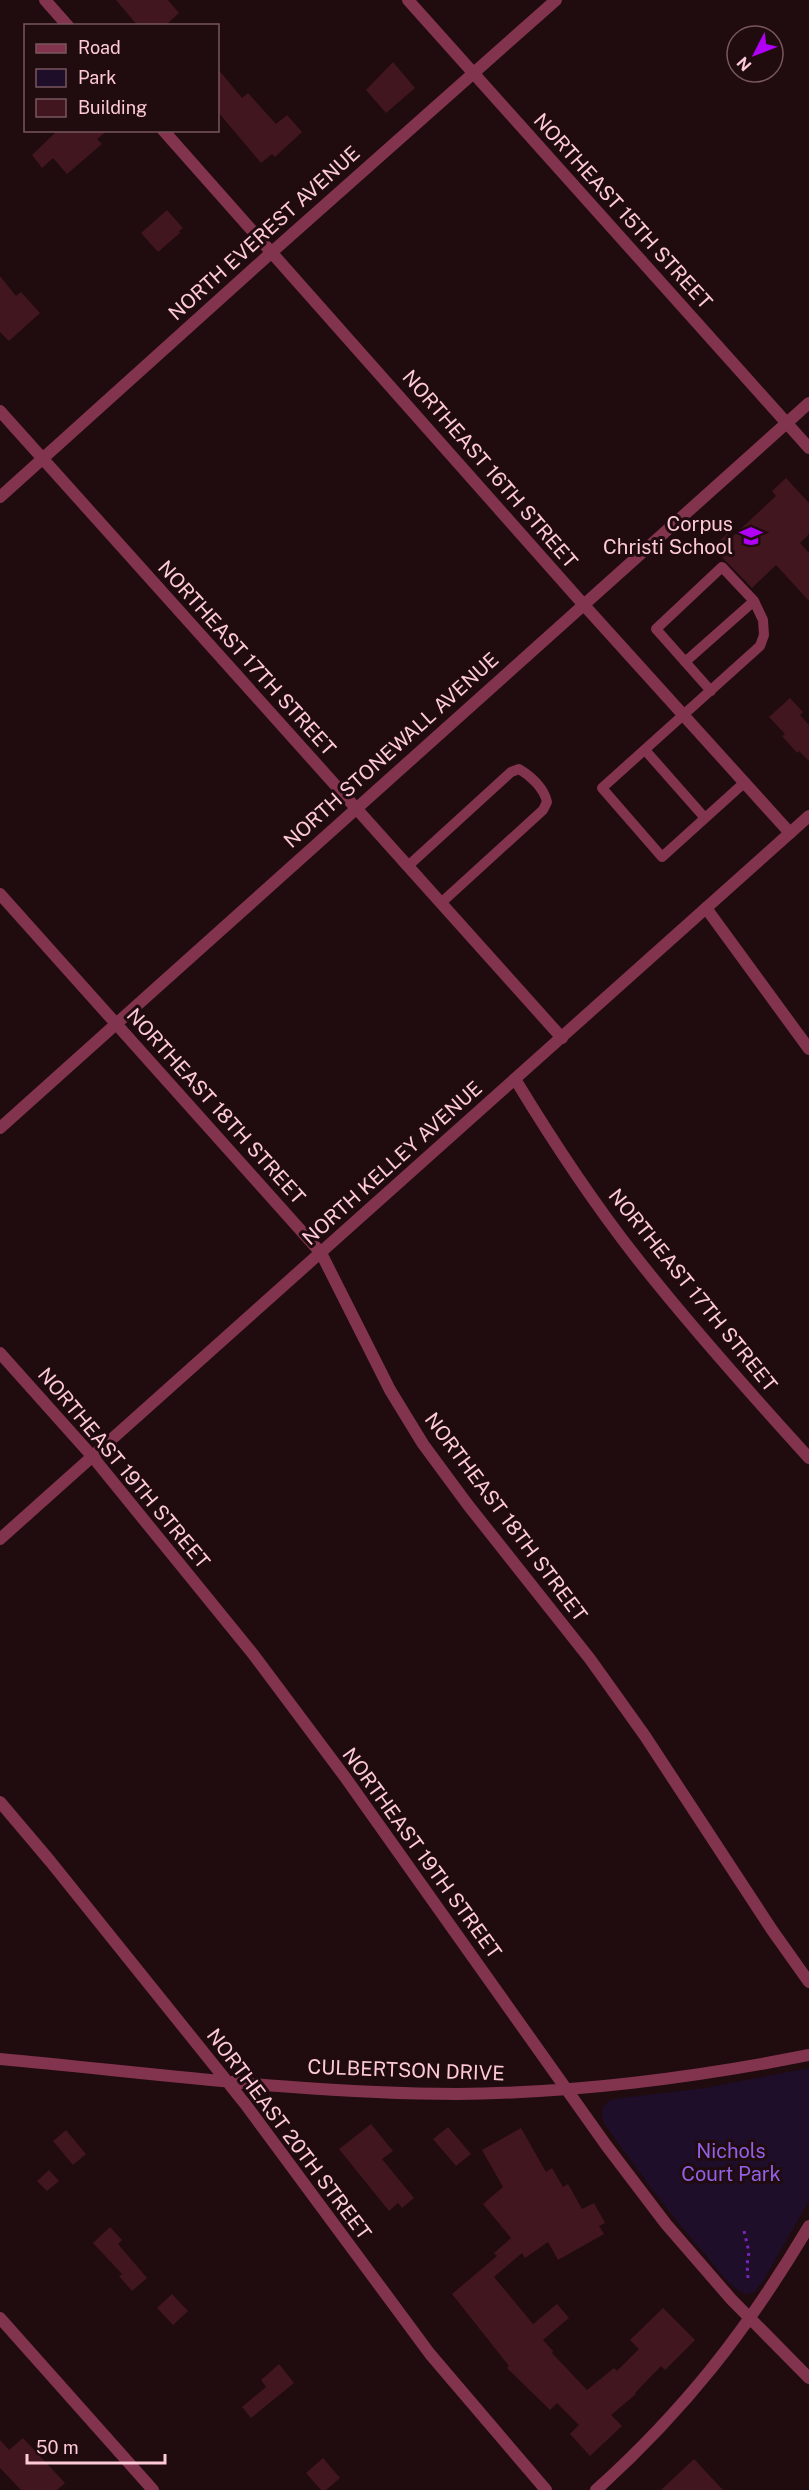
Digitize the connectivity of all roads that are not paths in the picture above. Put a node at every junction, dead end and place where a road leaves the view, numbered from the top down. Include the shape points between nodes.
1 (45, 0) edge
2 (408, 0) edge
3 (556, 0) edge
4 (66, 24) edge
5 (474, 74) junction
6 (165, 132) edge
7 (272, 252) junction
8 (809, 403) edge
9 (0, 411) edge
10 (786, 423) junction
11 (809, 448) edge
12 (43, 459) junction
13 (0, 497) edge
14 (754, 601) junction
15 (583, 604) junction
16 (685, 662) junction
17 (711, 691) junction
18 (684, 716) junction
19 (645, 750) junction
20 (745, 782) junction
21 (356, 808) junction
22 (809, 816) edge
23 (705, 818) junction
24 (790, 833) junction
25 (408, 866) junction
26 (0, 894) edge
27 (441, 903) junction
28 (706, 908) junction
29 (116, 1023) junction
30 (562, 1038) junction
31 (809, 1049) edge
32 (515, 1079) junction
33 (0, 1128) edge
34 (321, 1253) junction
35 (0, 1353) edge
36 (92, 1456) junction
37 (809, 1458) edge
38 (0, 1539) edge
39 (0, 1802) edge
40 (809, 1982) edge
41 (809, 2055) edge
42 (0, 2059) edge
43 (228, 2082) junction
44 (567, 2089) junction
45 (809, 2226) edge
46 (0, 2318) edge
47 (750, 2319) junction
48 (809, 2378) edge
49 (153, 2490) edge
50 (546, 2490) edge
51 (596, 2490) edge

1 - 4 street
2 - 5 street, NORTHEAST 15TH STREET
3 - 5 street, NORTH EVEREST AVENUE
5 - 7 street, NORTH EVEREST AVENUE
5 - 10 street, NORTHEAST 15TH STREET
6 - 7 street, NORTHEAST 16TH STREET
7 - 12 street, NORTH EVEREST AVENUE
7 - 15 street, NORTHEAST 16TH STREET
8 - 10 street, NORTH STONEWALL AVENUE
9 - 12 street, NORTHEAST 17TH STREET
10 - 11 street, NORTHEAST 15TH STREET
10 - 15 street, NORTH STONEWALL AVENUE
12 - 13 street, NORTH EVEREST AVENUE
12 - 21 street, NORTHEAST 17TH STREET
14 - 16 lane
14 - 16 lane via 722,567 656,630
14 - 17 lane via 763,620 760,646
15 - 18 street, NORTHEAST 16TH STREET
15 - 21 street, NORTH STONEWALL AVENUE
16 - 17 lane
17 - 18 lane
18 - 19 lane
18 - 20 street, NORTHEAST 16TH STREET
19 - 23 lane
19 - 23 lane via 602,788 662,857
20 - 23 lane
20 - 24 street, NORTHEAST 16TH STREET
21 - 25 street, NORTHEAST 17TH STREET
21 - 29 street, NORTH STONEWALL AVENUE
22 - 24 street, NORTH KELLEY AVENUE
24 - 28 street, NORTH KELLEY AVENUE
25 - 27 street, NORTHEAST 17TH STREET
25 - 27 lane via 511,772 519,769 528,774 545,794 543,810
26 - 29 street, NORTHEAST 18TH STREET
27 - 30 street, NORTHEAST 17TH STREET
28 - 30 street, NORTH KELLEY AVENUE
28 - 31 street
29 - 33 street, NORTH STONEWALL AVENUE
29 - 34 street, NORTHEAST 18TH STREET
30 - 32 street, NORTH KELLEY AVENUE
32 - 34 street, NORTH KELLEY AVENUE
32 - 37 street, NORTHEAST 17TH STREET via 634,1255 738,1381
34 - 36 street, NORTH KELLEY AVENUE
34 - 40 street, NORTHEAST 18TH STREET via 390,1390 423,1444 631,1716
35 - 36 street, NORTHEAST 19TH STREET
36 - 38 street, NORTH KELLEY AVENUE
36 - 44 street, NORTHEAST 19TH STREET via 253,1654
39 - 43 street, NORTHEAST 20TH STREET
41 - 44 street, CULBERTSON DRIVE via 671,2079
42 - 43 street, CULBERTSON DRIVE
43 - 44 street, CULBERTSON DRIVE via 410,2093
43 - 50 street, NORTHEAST 20TH STREET via 430,2354
44 - 47 street, NORTHEAST 19TH STREET via 666,2224
45 - 47 street
46 - 49 street
47 - 48 street, NORTHEAST 19TH STREET
47 - 51 street via 699,2385 642,2448

